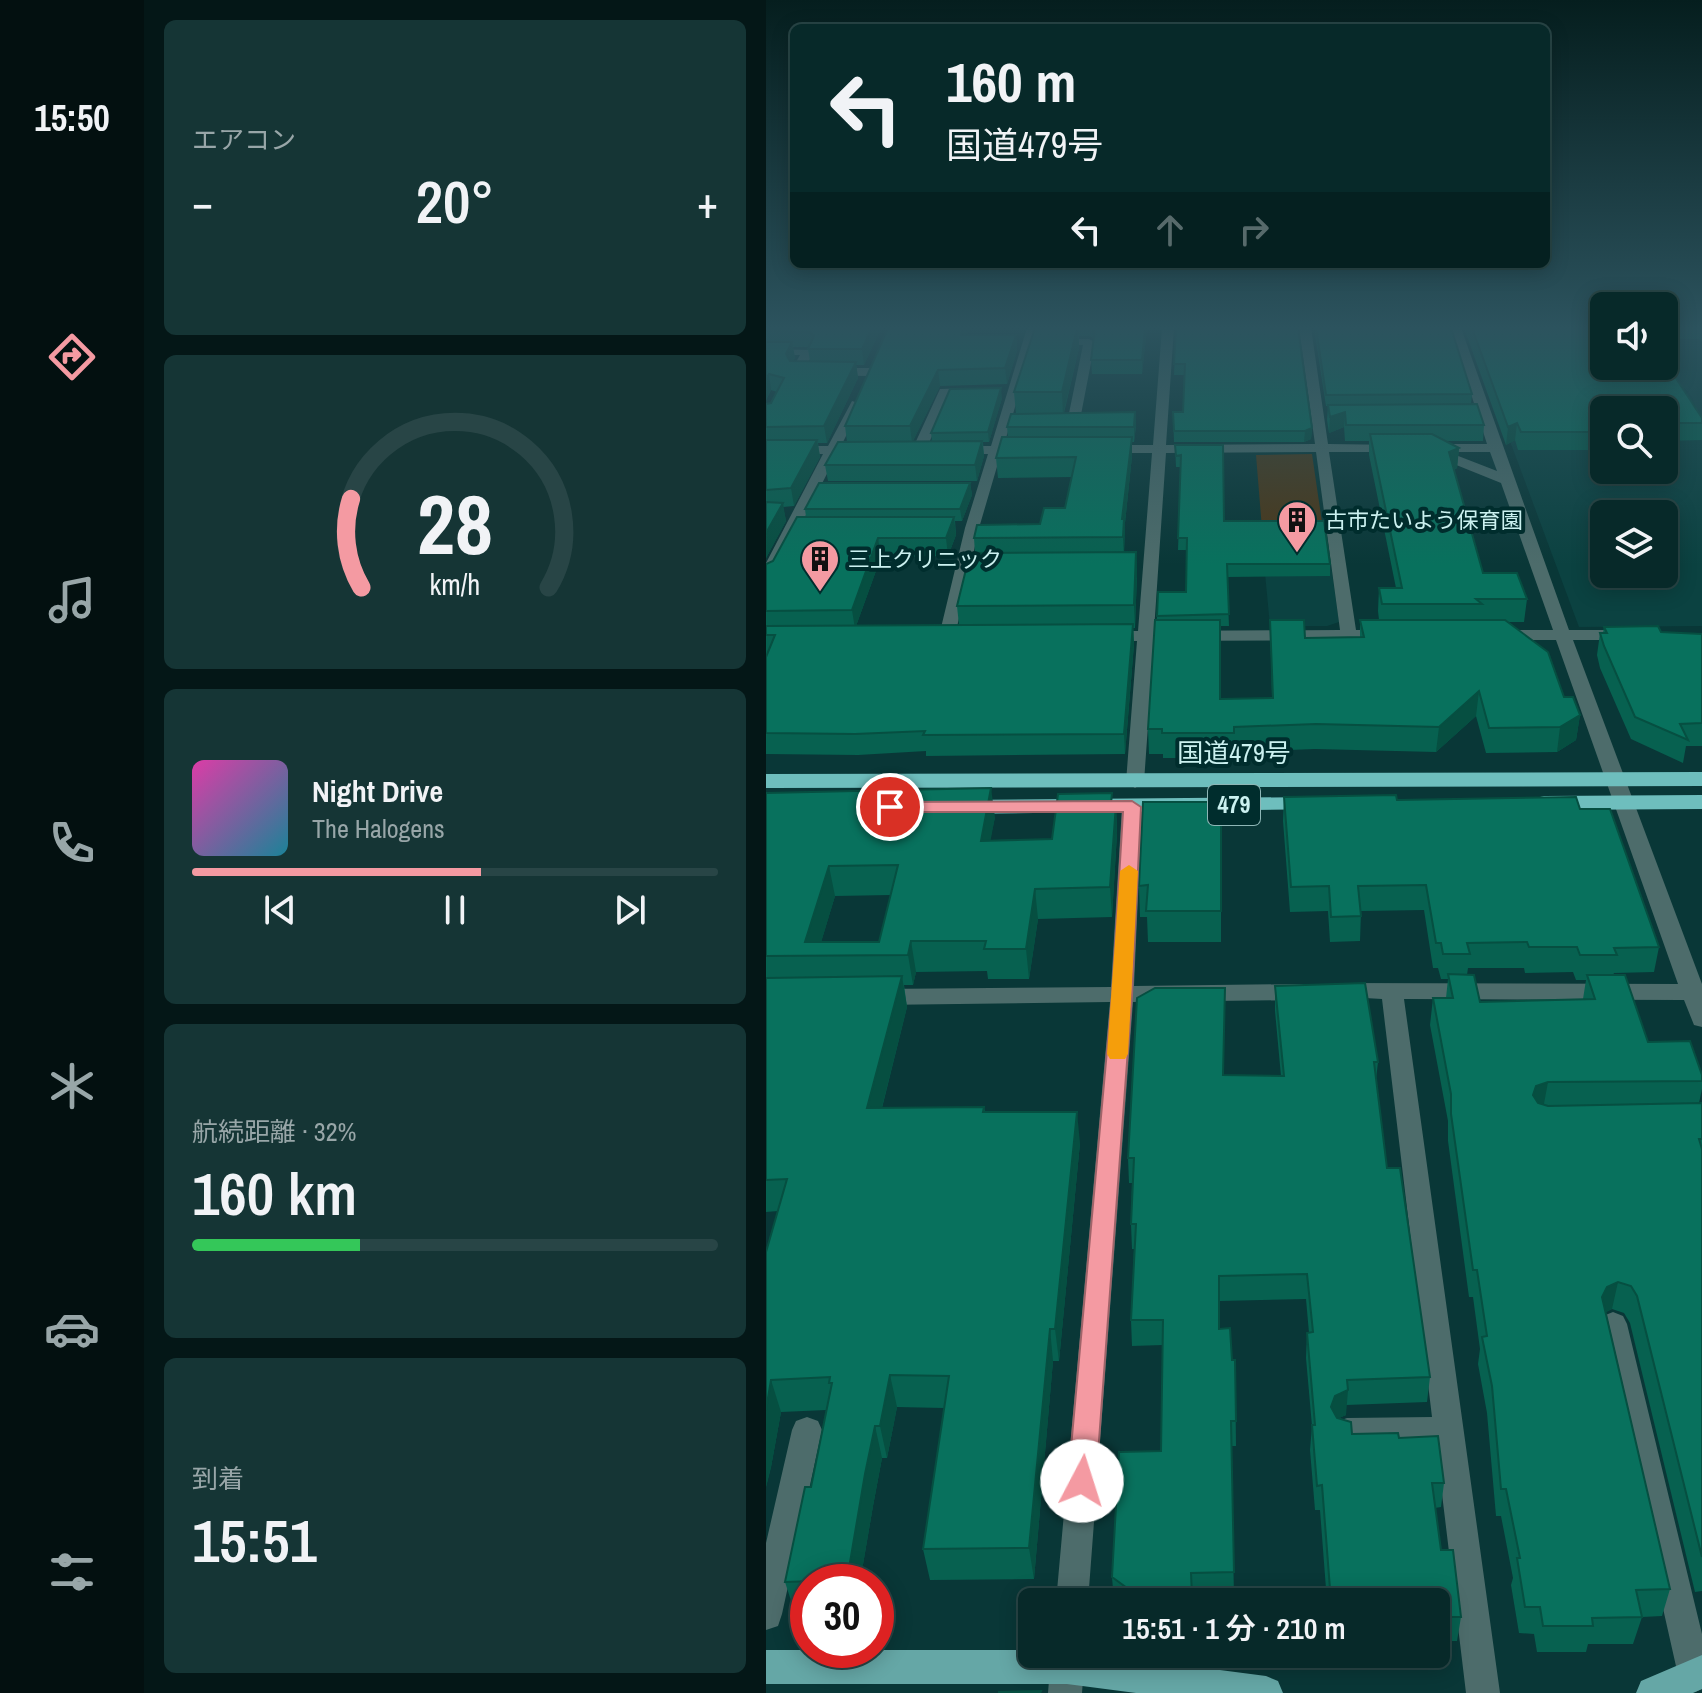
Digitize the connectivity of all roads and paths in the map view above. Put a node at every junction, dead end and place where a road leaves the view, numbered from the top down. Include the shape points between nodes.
1 (854, 407) edge
2 (936, 407) edge
3 (1011, 407) edge
4 (1077, 407) edge
5 (1162, 407) edge
6 (1324, 407) edge
7 (1474, 407) edge
8 (1047, 422) edge
9 (1323, 448) junction
10 (1495, 448) junction
11 (998, 449) junction
12 (1042, 449) edge
13 (1086, 449) edge
14 (1159, 449) junction
15 (1428, 449) junction
16 (766, 450) edge
17 (834, 450) junction
18 (877, 450) edge
19 (935, 450) edge
20 (951, 450) edge
21 (1506, 480) junction
22 (813, 488) junction
23 (828, 488) edge
24 (970, 488) edge
25 (986, 488) junction
26 (798, 513) junction
27 (777, 514) edge
28 (767, 573) edge
29 (1349, 635) junction
30 (1411, 635) edge
31 (1487, 635) edge
32 (1563, 635) junction
33 (1640, 635) edge
34 (947, 636) edge
35 (1086, 636) edge
36 (1147, 636) junction
37 (1702, 779) edge
38 (1616, 780) junction
39 (766, 781) edge
40 (1134, 794) junction
41 (1702, 802) edge
42 (1521, 803) edge
43 (1625, 803) junction
44 (1336, 804) edge
45 (937, 807) edge
46 (1392, 990) junction
47 (1697, 992) edge
48 (1122, 995) junction
49 (859, 997) edge
50 (1702, 1019) edge
51 (1613, 1324) dead end
52 (807, 1430) dead end
53 (1448, 1430) junction
54 (1347, 1431) edge
55 (1073, 1588) edge
56 (766, 1614) edge
57 (766, 1667) edge
58 (1067, 1671) edge
59 (1698, 1673) edge
60 (1266, 1693) edge
61 (1483, 1693) edge
62 (1653, 1693) edge

1 - 17 street
2 - 19 street via 912,450
3 - 11 street via 1013,422
4 - 8 street via 1074,422
5 - 14 street
6 - 9 street
7 - 10 street
9 - 14 street
9 - 15 street
9 - 29 street
10 - 15 street
10 - 21 street
11 - 12 street
11 - 20 street
11 - 25 street
13 - 14 street
14 - 36 street via 1143,566
15 - 21 street
16 - 17 street
17 - 18 street
17 - 22 street
21 - 32 street
22 - 23 street
22 - 26 street
24 - 25 street
25 - 34 street via 964,528 970,567
26 - 27 street
26 - 28 street via 798,528
29 - 30 street
29 - 36 street
31 - 32 street
32 - 33 street
32 - 38 street
35 - 36 street
36 - 40 street
37 - 38 highway, 国道479号 / 479
38 - 40 highway, 国道479号 / 479
38 - 43 street
39 - 40 highway, 国道479号 / 479
40 - 44 highway, 国道479号 / 479
40 - 45 highway, 国道479号 / 479
40 - 48 street
41 - 43 highway
42 - 43 highway
43 - 47 street
46 - 47 street
46 - 48 street
46 - 53 street
47 - 50 street
48 - 49 street
48 - 55 street
51 - 59 street
52 - 56 street
53 - 54 street
53 - 61 street
57 - 58 main road
58 - 60 main road
59 - 62 main road

